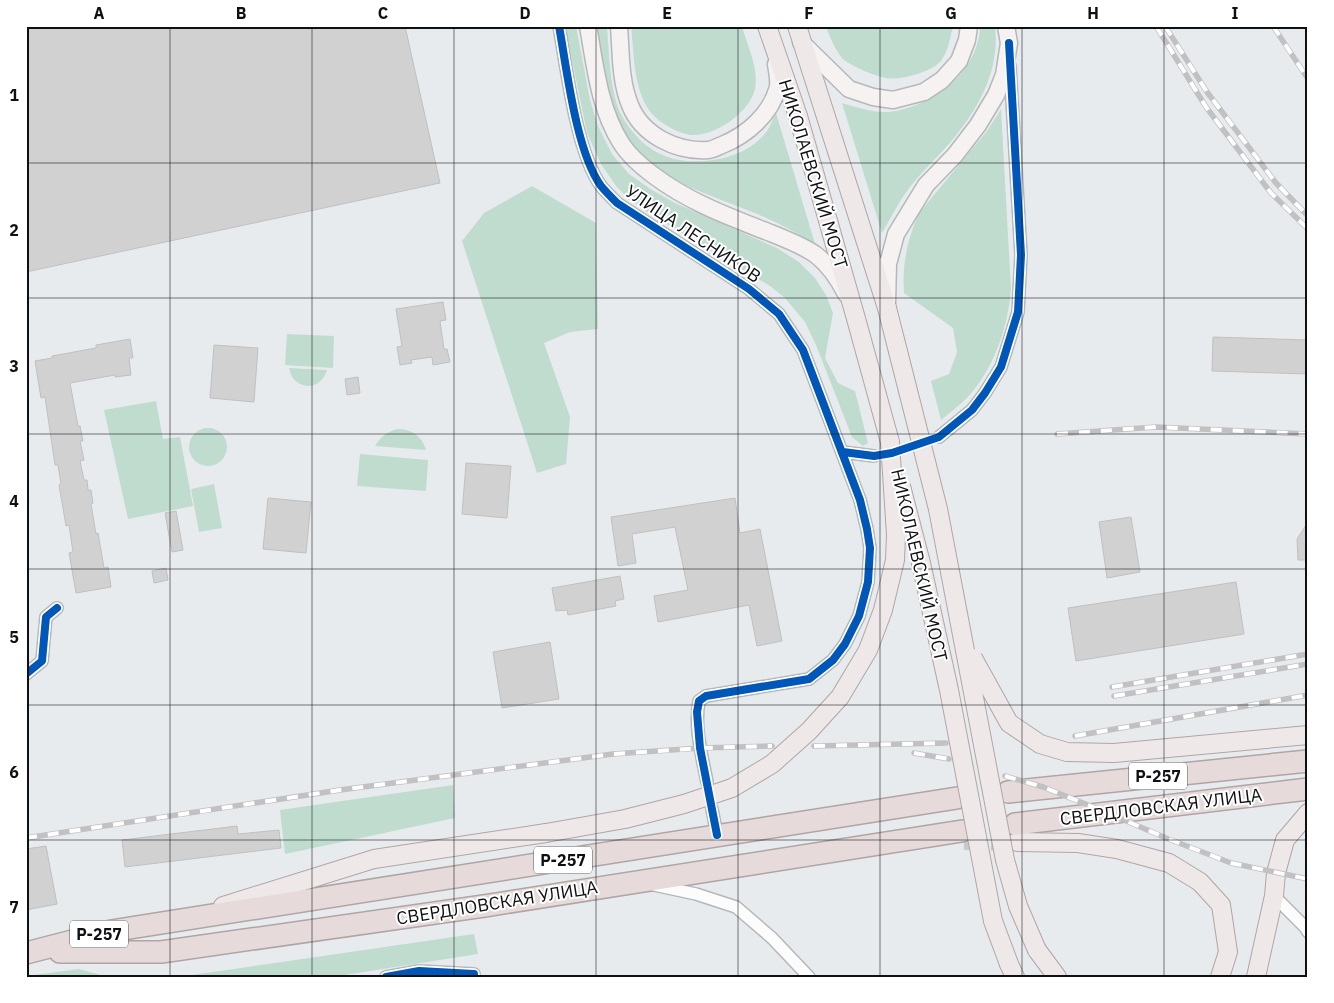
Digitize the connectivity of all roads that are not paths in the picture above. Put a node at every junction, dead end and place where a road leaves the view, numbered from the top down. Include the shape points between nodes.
1 (559, 26) edge
2 (588, 26) edge
3 (618, 26) edge
4 (767, 26) edge
5 (969, 26) edge
6 (1006, 26) edge
7 (799, 34) edge
8 (1009, 43) junction
9 (774, 48) junction
10 (887, 308) junction
11 (856, 315) junction
12 (939, 437) tunnel mouth
13 (890, 442) junction
14 (843, 452) junction
15 (874, 456) tunnel mouth
16 (57, 608) dead end
17 (964, 642) junction
18 (26, 674) edge
19 (1308, 735) edge
20 (1308, 761) edge
21 (707, 782) dead end
22 (1308, 789) edge
23 (1008, 792) tunnel mouth
24 (957, 798) tunnel mouth
25 (712, 809) dead end
26 (1308, 813) edge
27 (1016, 833) joint
28 (717, 835) junction
29 (963, 836) tunnel mouth
30 (638, 881) junction
31 (1274, 896) junction
32 (170, 922) junction
33 (1308, 932) edge
34 (28, 952) edge
35 (1012, 971) edge
36 (474, 974) dead end
37 (386, 977) edge
38 (809, 977) edge
39 (1057, 977) edge
40 (1220, 977) edge
41 (1256, 977) edge

1 - 14 street, УЛИЦА ЛЕСНИКОВ via 578,128 589,162 601,185 617,203 749,289 780,314 803,350
2 - 11 main road via 607,113 621,143 638,163 701,205 816,255 840,282
3 - 9 main road via 624,89 630,107 652,134 663,141 688,148 709,150 736,140 770,106 778,85
4 - 9 main road, НИКОЛАЕВСКИЙ МОСТ
5 - 7 main road via 959,61 942,80 924,92 893,100 849,89
6 - 8 main road
7 - 10 main road, НИКОЛАЕВСКИЙ МОСТ
8 - 10 main road via 1004,75 996,95 955,155 926,186 896,234 888,264
8 - 12 street via 1021,255 1018,312 1001,367 985,393 972,410
9 - 11 main road, НИКОЛАЕВСКИЙ МОСТ via 798,116
10 - 17 main road, НИКОЛАЕВСКИЙ МОСТ, bridge via 938,509
11 - 13 main road, НИКОЛАЕВСКИЙ МОСТ
13 - 32 main road, bridge via 895,560 883,610 868,650 840,697 772,764 732,788 684,804 624,819 374,860
13 - 35 main road, НИКОЛАЕВСКИЙ МОСТ, bridge via 949,690 993,921
14 - 15 street
14 - 21 street, УЛИЦА ЛЕСНИКОВ via 860,500 870,548 868,582 859,616 833,660 809,678 706,696 700,701 697,712 700,748
16 - 18 street via 46,617 42,661
17 - 19 main road, bridge via 1009,723 1040,744 1067,752 1114,753
17 - 39 main road, НИКОЛАЕВСКИЙ МОСТ, bridge via 1005,860 1018,906 1037,950
20 - 23 highway, СВЕРДЛОВСКАЯ УЛИЦА / Р-257
22 - 27 highway, СВЕРДЛОВСКАЯ УЛИЦА / Р-257
24 - 28 highway, СВЕРДЛОВСКАЯ УЛИЦА / Р-257
25 - 28 street
26 - 31 main road via 1285,840
27 - 40 main road via 1117,849 1169,863 1200,882 1222,905 1228,952
28 - 32 highway, СВЕРДЛОВСКАЯ УЛИЦА / Р-257
29 - 30 highway, СВЕРДЛОВСКАЯ УЛИЦА / Р-257
30 - 34 highway, СВЕРДЛОВСКАЯ УЛИЦА / Р-257 via 161,952
30 - 38 street via 736,907 772,938
31 - 33 street
31 - 41 main road
32 - 34 highway, СВЕРДЛОВСКАЯ УЛИЦА / Р-257 via 111,931
36 - 37 street via 419,972

